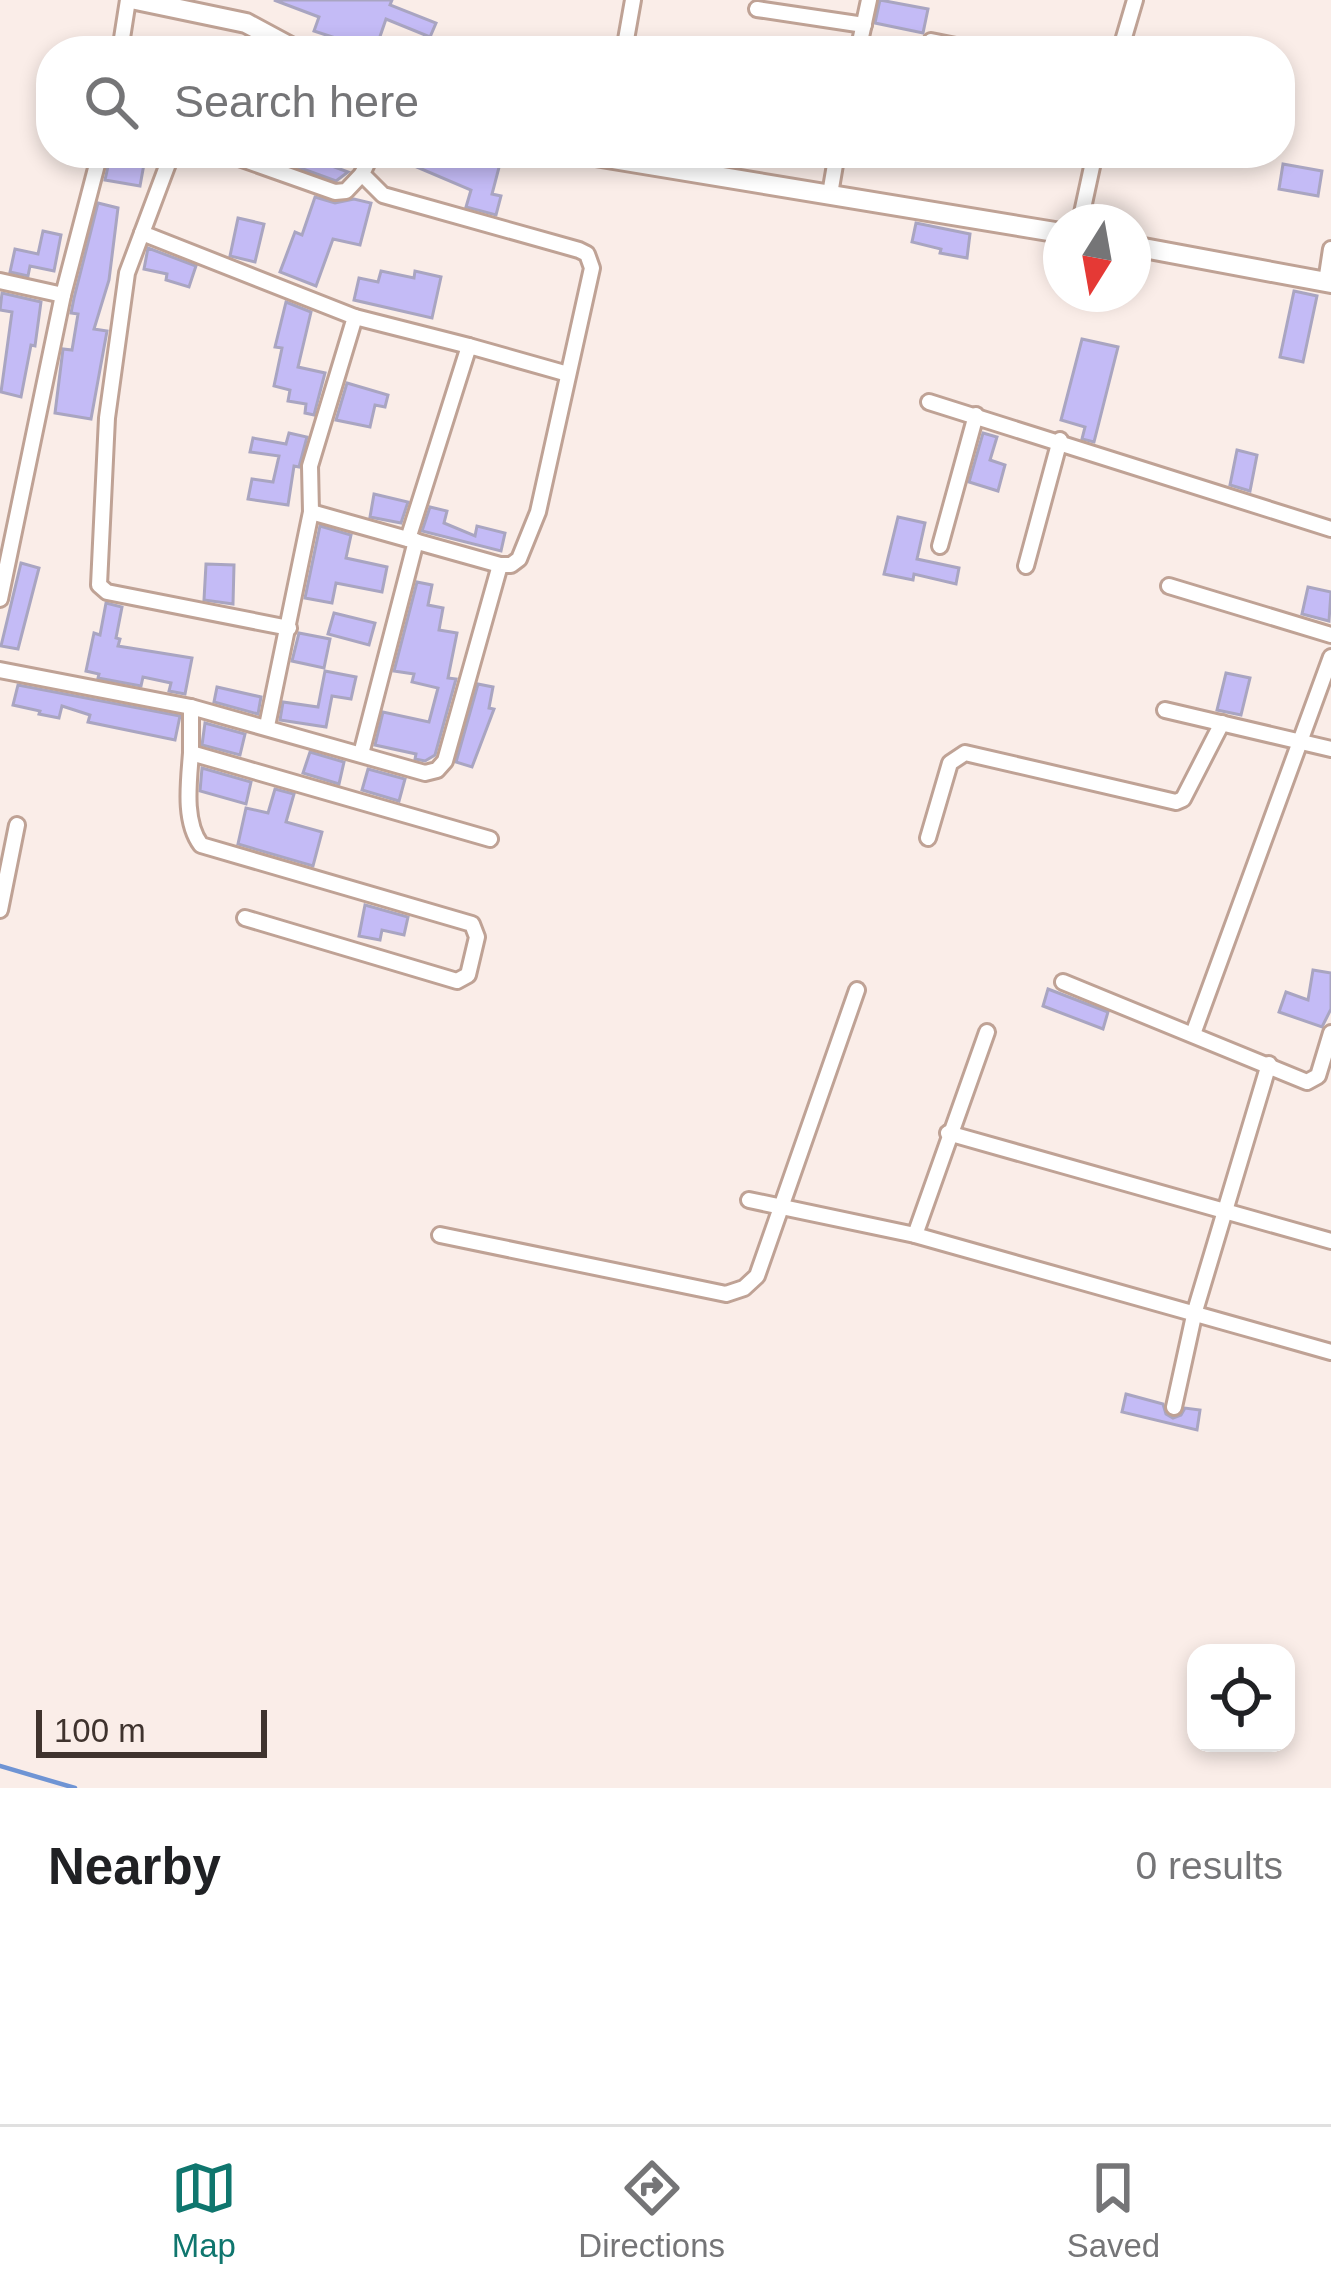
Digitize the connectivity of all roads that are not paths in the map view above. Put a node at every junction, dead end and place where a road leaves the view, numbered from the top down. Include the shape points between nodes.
1 (132, 0) edge
2 (633, 0) edge
3 (869, 0) edge
4 (1135, 0) edge
5 (757, 9) dead end
6 (864, 25) junction
7 (124, 36) edge
8 (270, 36) edge
9 (627, 36) edge
10 (861, 36) edge
11 (1124, 36) edge
12 (96, 168) edge
13 (166, 168) edge
14 (267, 168) edge
15 (365, 168) edge
16 (676, 168) edge
17 (834, 168) edge
18 (1092, 168) edge
19 (362, 174) junction
20 (830, 194) junction
21 (1084, 204) edge
22 (1043, 230) edge
23 (142, 233) junction
24 (1151, 249) edge
25 (1331, 249) edge
26 (0, 281) edge
27 (1329, 283) edge
28 (63, 295) junction
29 (355, 317) junction
30 (469, 346) junction
31 (568, 374) junction
32 (929, 401) dead end
33 (976, 415) junction
34 (1060, 440) junction
35 (311, 512) junction
36 (1331, 529) edge
37 (412, 540) junction
38 (940, 546) dead end
39 (4, 556) edge
40 (500, 565) junction
41 (1026, 566) dead end
42 (1169, 586) dead end
43 (0, 599) edge
44 (289, 628) junction
45 (1331, 635) edge
46 (1331, 657) edge
47 (0, 670) edge
48 (191, 707) junction
49 (1165, 710) dead end
50 (1222, 723) junction
51 (267, 726) junction
52 (1300, 741) junction
53 (1331, 749) edge
54 (191, 753) junction
55 (361, 754) junction
56 (17, 825) dead end
57 (928, 838) dead end
58 (490, 839) dead end
59 (0, 910) edge
60 (245, 918) dead end
61 (1063, 982) dead end
62 (857, 990) dead end
63 (986, 1032) dead end
64 (1331, 1033) edge
65 (1193, 1034) junction
66 (1269, 1064) junction
67 (948, 1133) junction
68 (749, 1200) dead end
69 (781, 1208) junction
70 (1225, 1211) junction
71 (440, 1234) dead end
72 (915, 1235) junction
73 (1331, 1241) edge
74 (1195, 1311) junction
75 (1331, 1352) edge
76 (1174, 1407) dead end

1 - 7 street
1 - 8 main road via 246,23
2 - 9 street
3 - 6 street
4 - 11 street
5 - 6 street
6 - 10 street
12 - 28 street
13 - 23 street
14 - 19 street via 335,192
15 - 19 street
16 - 20 main road
17 - 20 street
18 - 21 street
19 - 31 street via 393,199 587,254 592,268
20 - 22 main road
23 - 29 street
23 - 44 street via 127,273 107,418 99,585
24 - 27 main road
25 - 27 street
26 - 28 street
28 - 39 street
29 - 30 street
29 - 35 street via 310,466
30 - 31 street
30 - 37 street
31 - 40 street via 532,530 520,559
32 - 33 street
33 - 34 street
33 - 38 street
34 - 36 street
34 - 41 street
35 - 37 street
35 - 44 street
37 - 40 street
37 - 55 street
39 - 43 street
40 - 55 street via 445,761 424,772
42 - 45 street
44 - 51 street
46 - 52 street
47 - 48 street
48 - 51 street
48 - 54 street
49 - 50 street
50 - 52 street
50 - 57 street via 1176,802 955,756
51 - 55 street
52 - 53 street
52 - 65 street
54 - 58 street
54 - 60 street via 188,793 200,845 472,924 477,937 468,975 457,981
56 - 59 street
61 - 65 street
62 - 69 street
63 - 67 street
64 - 66 street via 1310,1082
65 - 66 street
66 - 70 street
67 - 70 street
67 - 72 street
68 - 69 street
69 - 71 street via 757,1276 726,1294
69 - 72 street
70 - 73 street
70 - 74 street
72 - 74 street
74 - 75 street
74 - 76 street

